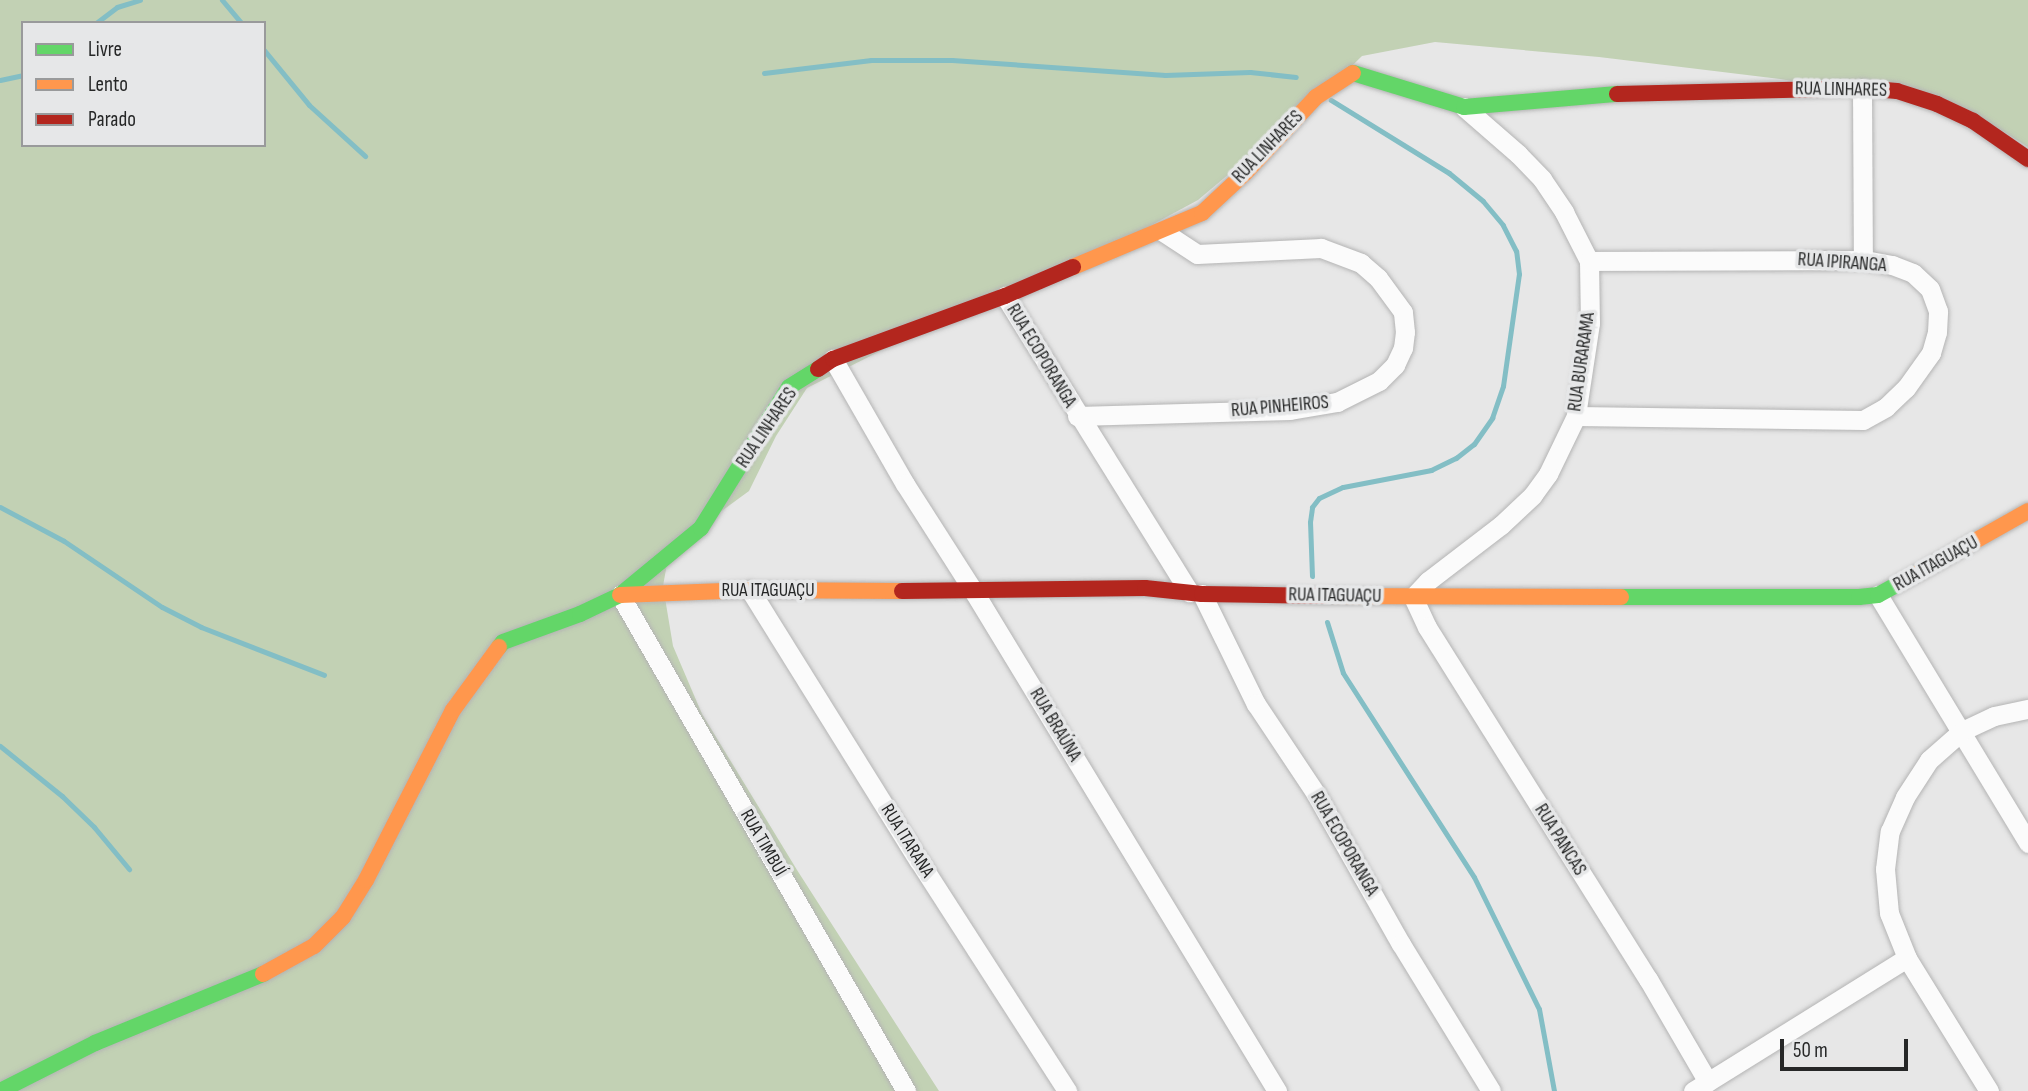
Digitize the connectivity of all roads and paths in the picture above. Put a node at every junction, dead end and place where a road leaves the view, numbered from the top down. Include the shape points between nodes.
1 (1862, 88) junction
2 (1464, 107) junction
3 (2028, 159) edge
4 (1162, 231) junction
5 (1863, 260) junction
6 (1589, 261) junction
7 (1005, 296) junction
8 (833, 359) junction
9 (1077, 416) junction
10 (1576, 416) junction
11 (2028, 512) edge
12 (750, 590) junction
13 (974, 592) junction
14 (1195, 593) junction
15 (620, 595) junction
16 (1878, 595) junction
17 (1413, 597) junction
18 (2028, 709) edge
19 (1962, 732) junction
20 (2028, 843) edge
21 (1907, 958) junction
22 (1700, 1086) edge
23 (0, 1091) edge
24 (906, 1091) edge
25 (1067, 1091) edge
26 (1278, 1091) edge
27 (1491, 1091) edge
28 (1989, 1091) edge

1 - 2 street, RUA LINHARES via 1577,95
1 - 3 street, RUA LINHARES via 1897,91 1937,104 1973,121
1 - 5 street
2 - 4 street, RUA LINHARES via 1350,72 1316,97 1202,213
2 - 6 street, RUA BURARAMA via 1542,179
4 - 7 street, RUA LINHARES
4 - 9 street, RUA PINHEIROS via 1197,254 1321,248 1361,262 1403,312 1403,348 1395,365 1379,381 1337,402 1290,410
5 - 6 street, RUA IPIRANGA
5 - 10 street, RUA IPIRANGA via 1913,272 1930,289 1938,311 1937,332 1923,368 1885,407 1863,420
6 - 10 street, RUA BURARAMA via 1590,323
7 - 8 street, RUA LINHARES
7 - 9 street, RUA ECOPORANGA
8 - 13 street, RUA BRAÚNA
8 - 15 street, RUA LINHARES via 789,387 701,528
9 - 14 street, RUA ECOPORANGA
10 - 17 street, RUA BURARAMA via 1533,495
11 - 16 street, RUA ITAGUAÇU
12 - 13 street, RUA ITAGUAÇU
12 - 15 street, RUA ITAGUAÇU
12 - 25 street, RUA ITARANA
13 - 14 street, RUA ITAGUAÇU via 1145,588
13 - 26 street, RUA BRAÚNA
14 - 17 street, RUA ITAGUAÇU
14 - 27 street, RUA ECOPORANGA via 1256,704 1316,794
15 - 23 street via 503,642 453,710 343,917 314,946 275,969 95,1043
15 - 24 street, RUA TIMBUÍ
16 - 17 street, RUA ITAGUAÇU
16 - 19 street
17 - 22 street, RUA PANCAS via 1434,639 1648,979
18 - 19 street via 1994,716
19 - 20 street
19 - 21 street via 1929,760 1890,831 1885,869 1889,913
21 - 22 street
21 - 28 street

